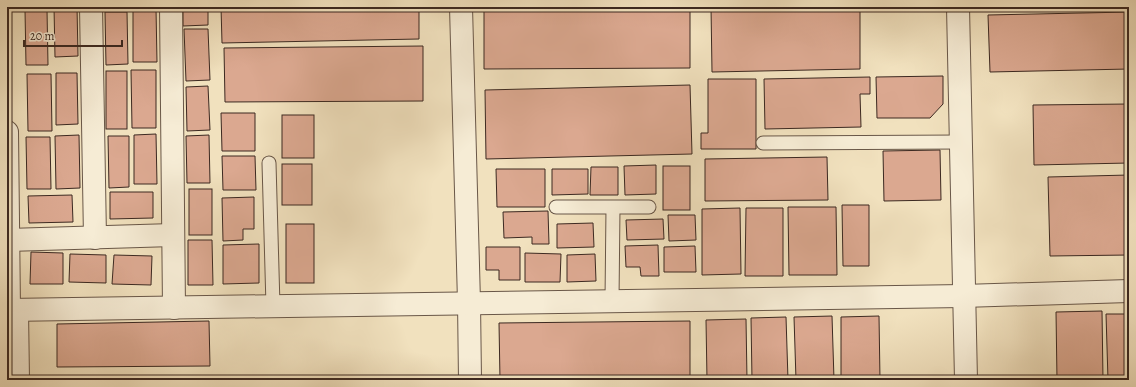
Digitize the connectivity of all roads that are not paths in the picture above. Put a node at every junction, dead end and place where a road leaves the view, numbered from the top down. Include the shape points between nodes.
1 (91, 7) edge
2 (170, 7) edge
3 (461, 7) edge
4 (958, 7) edge
5 (7, 132) edge
6 (961, 142) junction
7 (763, 143) dead end
8 (7, 150) edge
9 (269, 163) dead end
10 (556, 207) dead end
11 (649, 207) dead end
12 (613, 208) junction
13 (173, 235) junction
14 (95, 238) junction
15 (8, 240) edge
16 (1129, 291) edge
17 (963, 296) junction
18 (612, 301) junction
19 (469, 302) junction
20 (273, 306) junction
21 (174, 308) junction
22 (11, 310) edge
23 (18, 380) edge
24 (470, 380) edge
25 (966, 380) edge

1 - 14 street
2 - 13 street
3 - 19 street
4 - 6 street
5 - 8 street
6 - 7 lane
6 - 17 street
8 - 15 street
9 - 20 lane
10 - 12 lane
11 - 12 lane
12 - 18 lane
13 - 14 street
13 - 21 street
14 - 15 street
15 - 22 street
16 - 17 street
17 - 18 street
17 - 25 street
18 - 19 street
19 - 20 street
19 - 24 street
20 - 21 street
21 - 22 street
22 - 23 street

